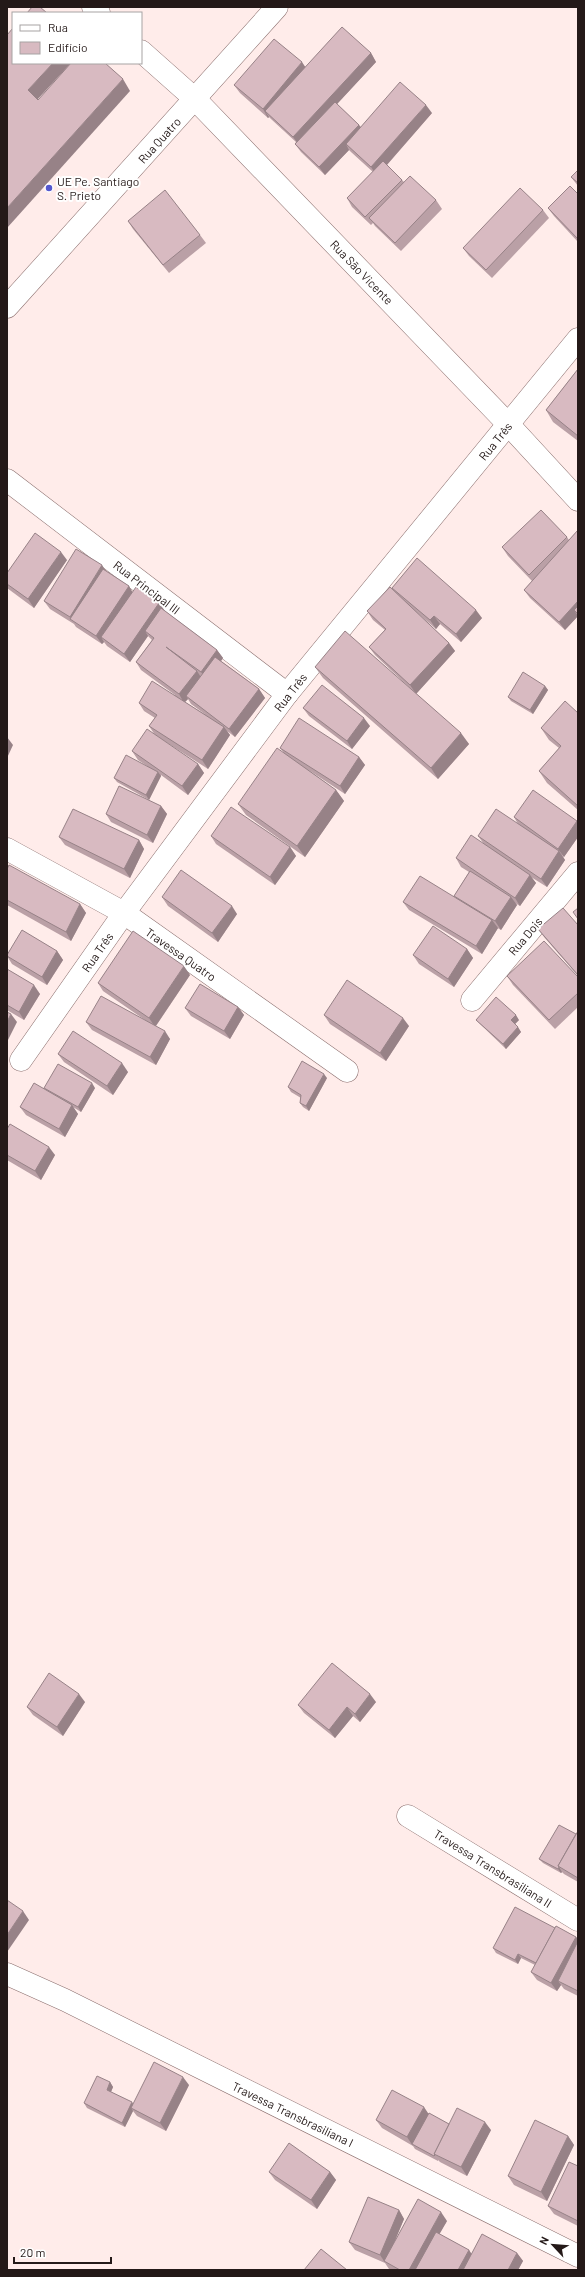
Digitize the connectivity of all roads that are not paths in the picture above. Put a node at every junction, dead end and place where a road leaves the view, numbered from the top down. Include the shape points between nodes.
1 (278, 7) edge
2 (142, 51) edge
3 (195, 100) junction
4 (7, 307) edge
5 (578, 339) edge
6 (509, 425) junction
7 (7, 480) edge
8 (578, 500) edge
9 (288, 694) junction
10 (7, 849) edge
11 (578, 873) edge
12 (124, 913) junction
13 (472, 1000) dead end
14 (22, 1060) dead end
15 (347, 1072) dead end
16 (408, 1816) dead end
17 (578, 1920) edge
18 (7, 1974) edge
19 (578, 2256) edge

1 - 3 street, Rua Quatro
2 - 3 street, Rua São Vicente
3 - 4 street, Rua Quatro
3 - 6 street, Rua São Vicente
5 - 6 street, Rua Três
6 - 8 street, Rua São Vicente
6 - 9 street, Rua Três
7 - 9 street, Rua Principal III
9 - 12 street, Rua Três
10 - 12 street, Travessa Quatro
11 - 13 street, Rua Dois
12 - 14 street, Rua Três
12 - 15 street, Travessa Quatro
16 - 17 street, Travessa Transbrasiliana II
18 - 19 street, Travessa Transbrasiliana I

